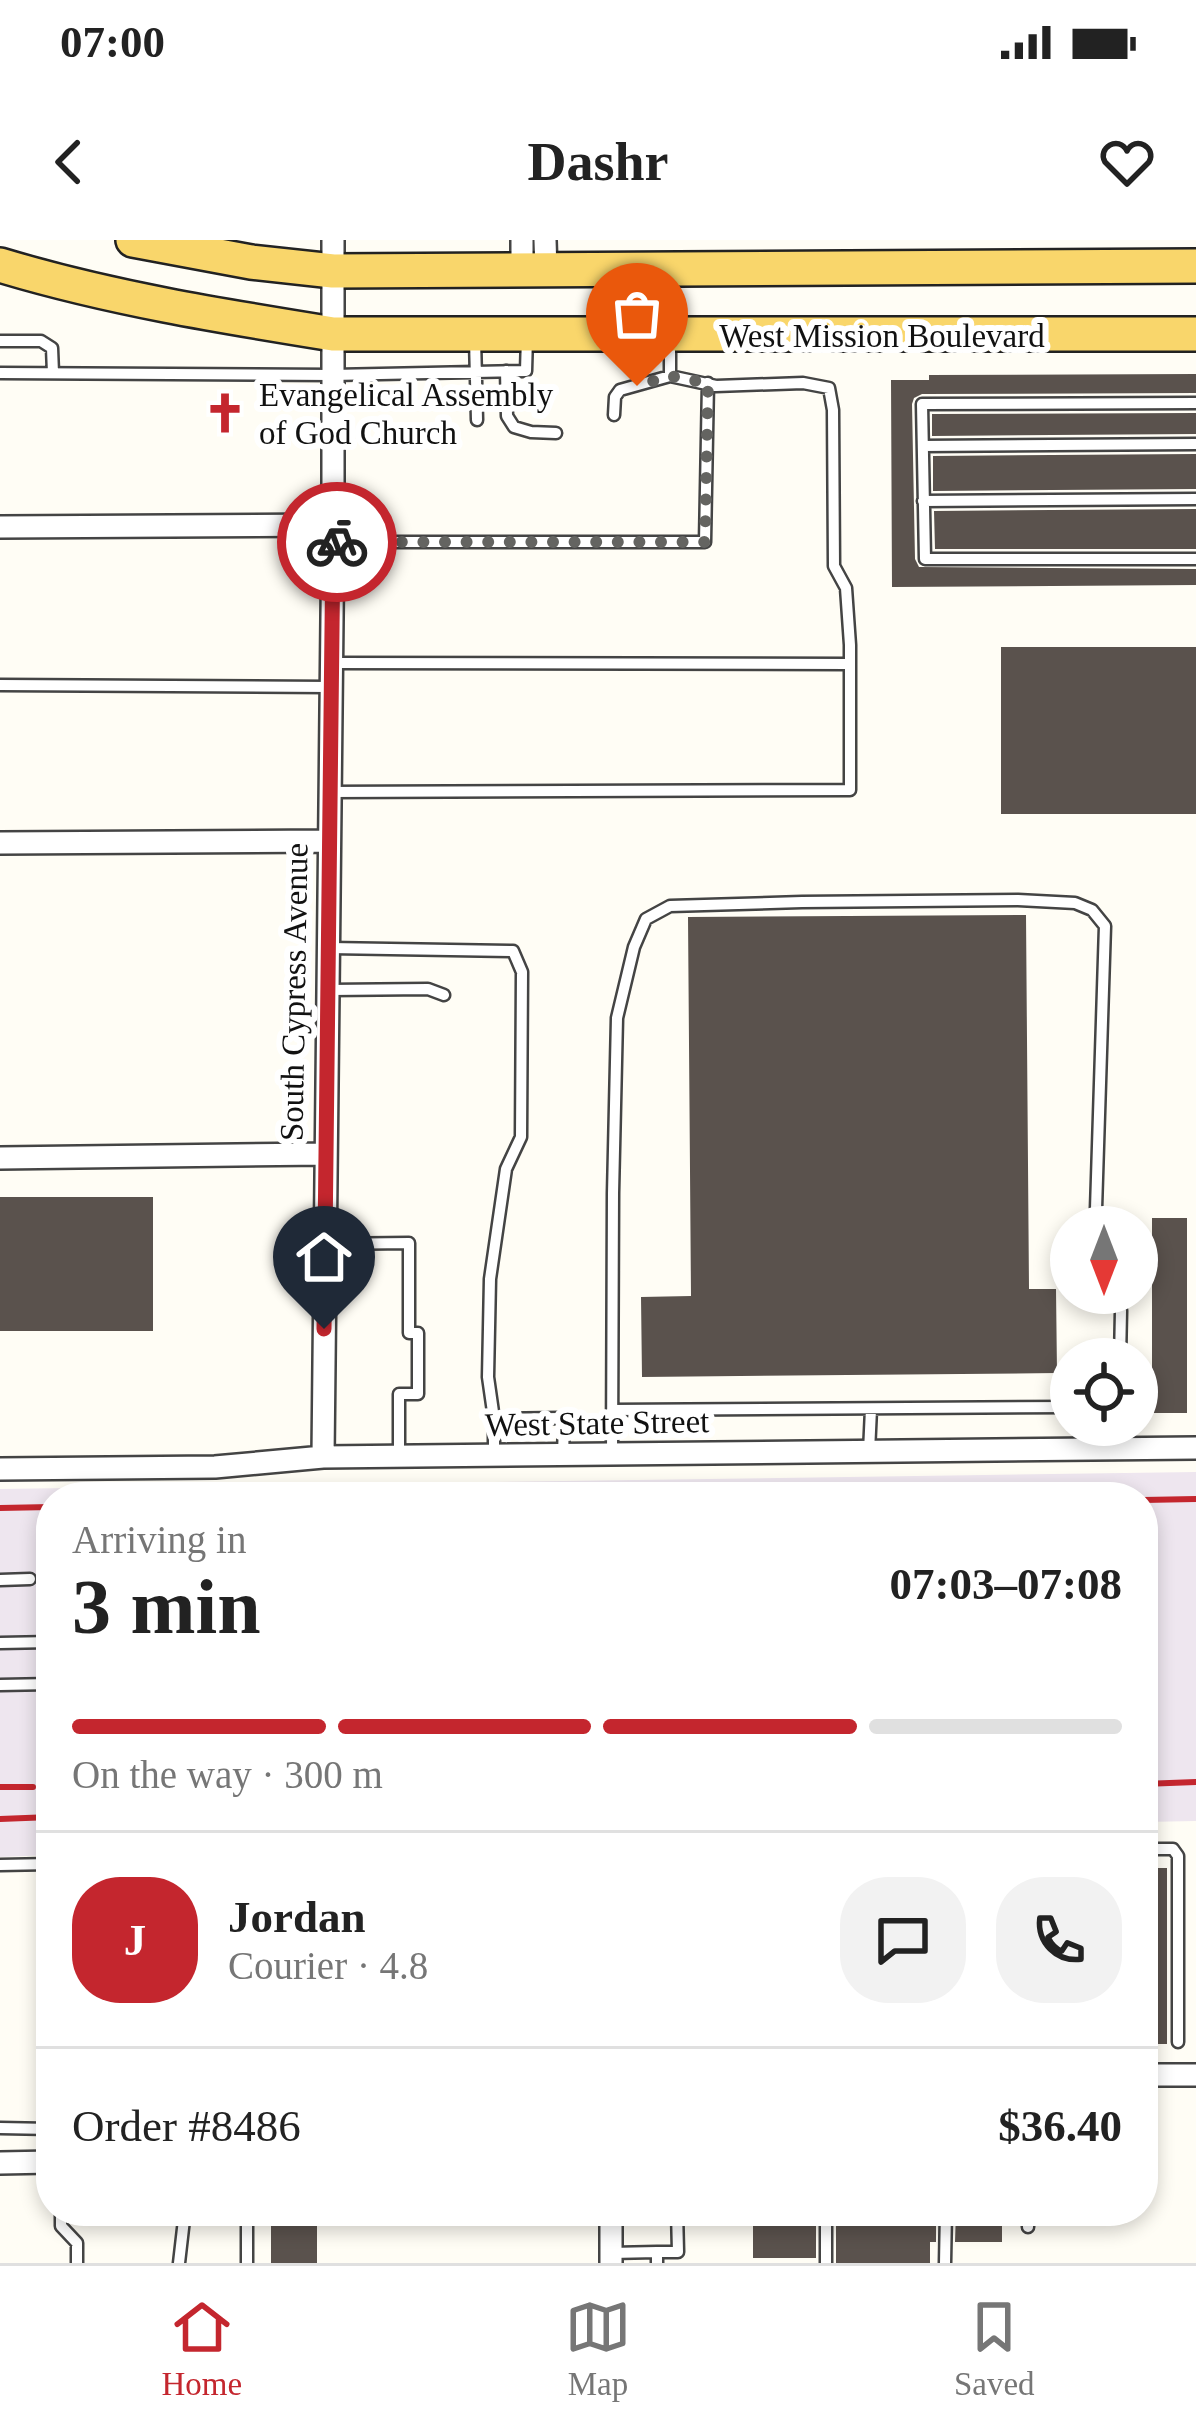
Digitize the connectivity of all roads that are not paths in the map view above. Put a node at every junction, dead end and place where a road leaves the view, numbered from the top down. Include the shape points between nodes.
1 (133, 240) edge
2 (333, 255) edge
3 (534, 255) edge
4 (0, 266) edge
5 (1196, 266) edge
6 (333, 334) junction
7 (381, 334) junction
8 (423, 334) junction
9 (475, 334) junction
10 (527, 334) junction
11 (1196, 334) edge
12 (670, 335) junction
13 (0, 341) edge
14 (506, 370) junction
15 (476, 371) junction
16 (0, 373) edge
17 (52, 373) junction
18 (422, 373) junction
19 (382, 374) junction
20 (333, 375) junction
21 (670, 376) junction
22 (708, 383) junction
23 (1196, 403) edge
24 (614, 415) dead end
25 (476, 420) dead end
26 (556, 433) dead end
27 (1196, 444) edge
28 (923, 446) junction
29 (1196, 499) edge
30 (923, 501) junction
31 (0, 527) edge
32 (333, 534) junction
33 (1196, 559) edge
34 (331, 663) junction
35 (850, 664) junction
36 (0, 685) edge
37 (330, 687) junction
38 (329, 792) junction
39 (328, 841) junction
40 (0, 843) edge
41 (326, 947) junction
42 (326, 990) junction
43 (444, 995) dead end
44 (325, 1154) junction
45 (0, 1158) edge
46 (1096, 1206) edge
47 (324, 1244) junction
48 (1050, 1407) edge
49 (871, 1408) junction
50 (612, 1410) junction
51 (494, 1419) junction
52 (1196, 1448) edge
53 (1118, 1449) joint
54 (869, 1452) junction
55 (612, 1454) junction
56 (563, 1455) junction
57 (399, 1456) junction
58 (494, 1456) junction
59 (323, 1457) junction
60 (0, 1469) edge
61 (30, 1579) dead end
62 (0, 1580) edge
63 (36, 1642) edge
64 (0, 1643) edge
65 (36, 1684) edge
66 (0, 1685) edge
67 (1158, 1849) edge
68 (36, 1864) edge
69 (0, 1865) edge
70 (1178, 2042) dead end
71 (1158, 2075) edge
72 (1196, 2075) edge
73 (0, 2128) edge
74 (36, 2128) edge
75 (36, 2162) edge
76 (0, 2163) edge
77 (62, 2226) edge
78 (183, 2226) edge
79 (247, 2226) edge
80 (611, 2226) edge
81 (677, 2226) edge
82 (826, 2226) edge
83 (946, 2226) edge
84 (611, 2258) edge
85 (657, 2258) edge
86 (77, 2263) edge
87 (179, 2263) edge
88 (248, 2263) edge
89 (826, 2263) edge
90 (945, 2263) edge

1 - 2 main road, West Mission Boulevard via 251,262
2 - 3 main road, West Mission Boulevard
2 - 6 street, South Cypress Avenue
3 - 5 main road, West Mission Boulevard
4 - 6 main road, West Mission Boulevard via 200,313
6 - 7 main road, West Mission Boulevard
6 - 20 street, South Cypress Avenue
7 - 8 main road, West Mission Boulevard
7 - 19 lane
8 - 9 main road, West Mission Boulevard
8 - 18 lane
9 - 10 main road, West Mission Boulevard
9 - 15 lane
10 - 12 main road, West Mission Boulevard
10 - 14 lane via 528,368
11 - 12 main road, West Mission Boulevard
12 - 21 lane
13 - 17 lane via 41,340 52,348
14 - 15 lane
14 - 26 lane via 514,427
15 - 18 lane
15 - 25 lane
16 - 17 lane
17 - 20 lane
18 - 19 lane
19 - 20 lane
20 - 32 street, South Cypress Avenue
21 - 22 lane
21 - 24 lane via 620,390
22 - 32 lane via 705,542
22 - 35 lane via 829,388 835,566 846,588
23 - 28 lane via 922,404
27 - 28 lane
28 - 30 lane
29 - 30 lane
30 - 33 lane via 925,559
31 - 32 street
32 - 34 street, South Cypress Avenue
34 - 35 lane
34 - 37 street, South Cypress Avenue
35 - 38 lane via 850,790
36 - 37 lane
37 - 38 street, South Cypress Avenue
38 - 39 street, South Cypress Avenue
39 - 40 street
39 - 41 street, South Cypress Avenue
41 - 42 street, South Cypress Avenue
41 - 51 lane via 513,951 523,972 520,1137 506,1169 490,1279
42 - 43 lane
42 - 44 street, South Cypress Avenue
44 - 45 street
44 - 47 street, South Cypress Avenue
46 - 50 lane via 1106,926 1092,910 1018,901 670,906 646,919 617,1018
47 - 57 lane via 409,1243 418,1394 399,1394
47 - 59 street, South Cypress Avenue
48 - 49 lane
49 - 50 lane
49 - 54 lane
50 - 55 lane
51 - 56 lane via 560,1418
51 - 58 lane
52 - 53 street, West State Street
53 - 54 street, West State Street
54 - 55 street, West State Street
55 - 56 street, West State Street
56 - 58 street, West State Street
57 - 58 street, West State Street
57 - 59 street, West State Street
59 - 60 street, West State Street
61 - 62 lane
63 - 64 lane
65 - 66 lane
67 - 70 lane via 1178,1856
68 - 69 lane
71 - 72 street
73 - 74 lane
75 - 76 street
77 - 86 lane via 77,2243
78 - 87 lane
79 - 88 lane
80 - 84 street
81 - 85 lane via 678,2252
82 - 89 lane
83 - 90 lane
84 - 85 lane

